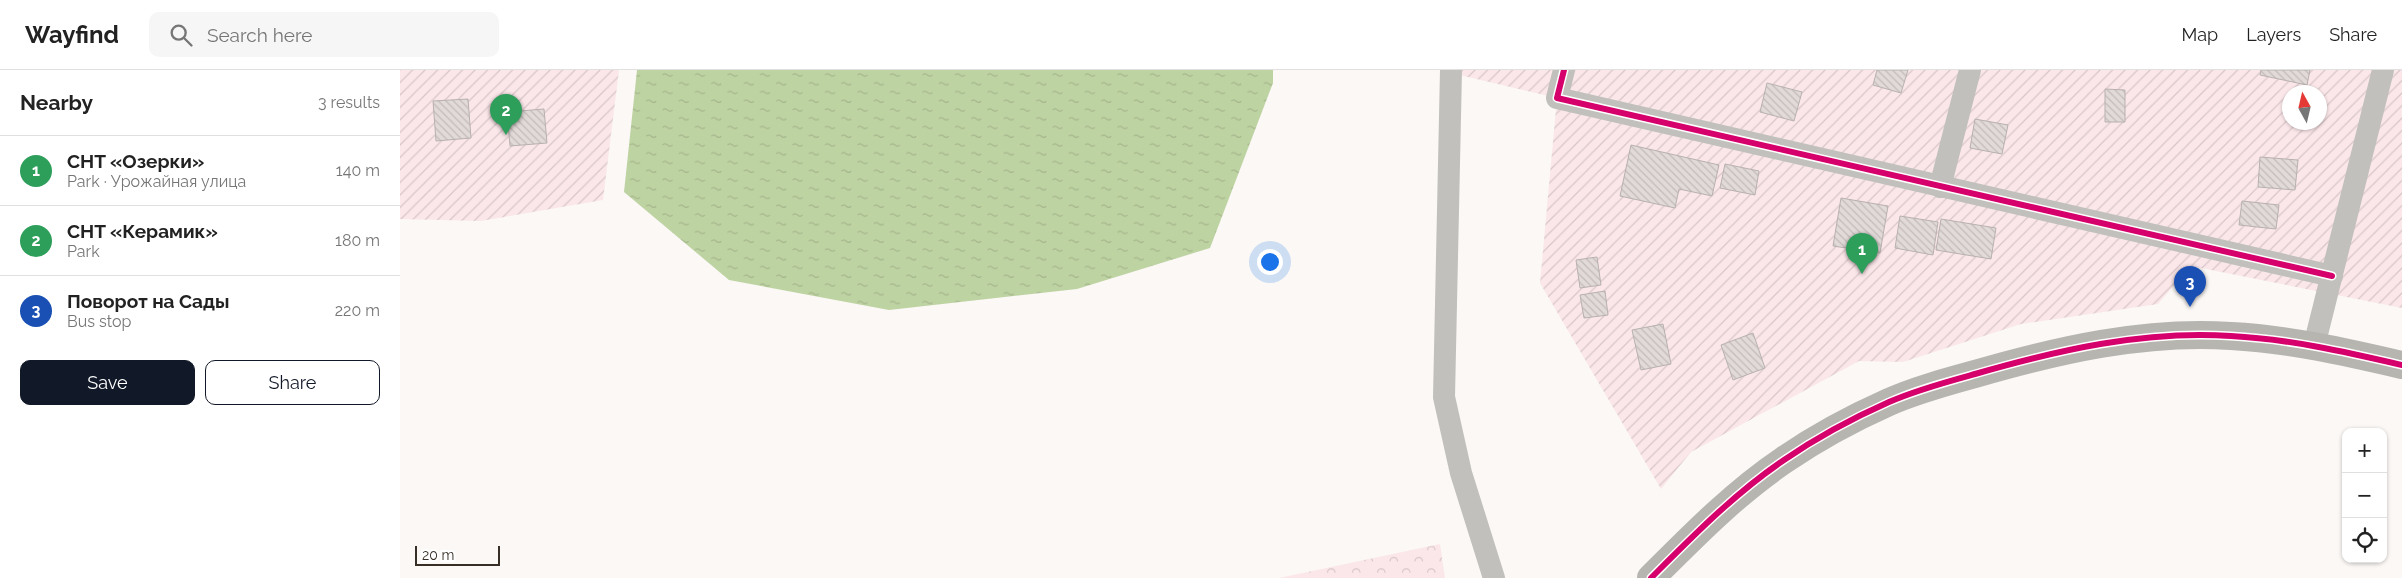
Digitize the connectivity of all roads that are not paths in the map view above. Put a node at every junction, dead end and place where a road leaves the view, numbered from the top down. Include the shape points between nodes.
1 (1451, 70) edge
2 (1564, 70) edge
3 (1970, 70) edge
4 (2383, 70) edge
5 (1940, 187) junction
6 (2332, 276) junction
7 (2314, 346) junction
8 (2402, 365) edge
9 (1494, 578) edge
10 (1651, 578) edge

1 - 9 street via 1444,397 1461,473
2 - 5 street via 1557,98
3 - 5 street
4 - 6 street
5 - 6 street
6 - 7 street
7 - 8 street
7 - 10 street via 2230,336 2166,336 2101,344 2024,360 1889,402 1784,460 1738,495

